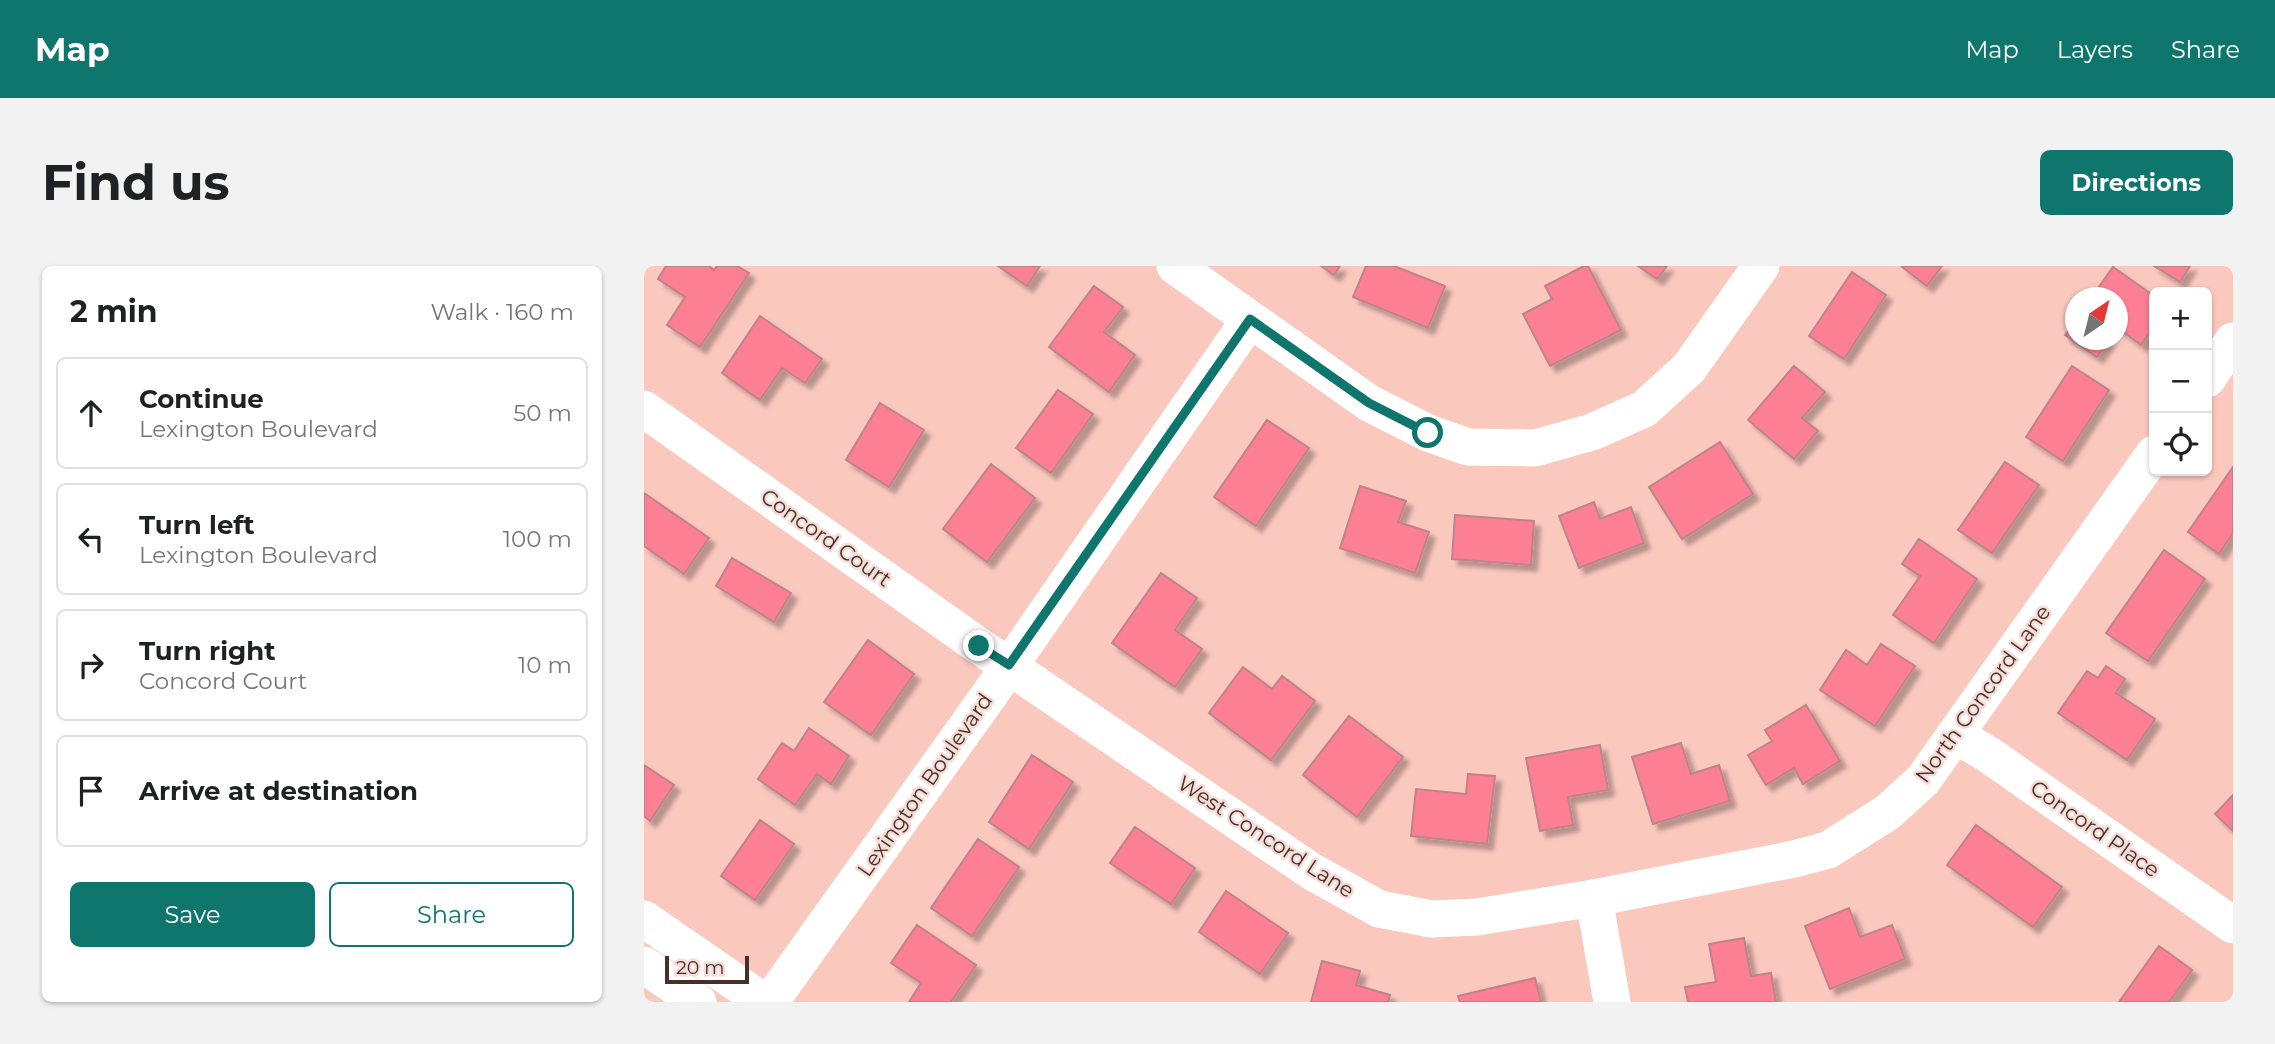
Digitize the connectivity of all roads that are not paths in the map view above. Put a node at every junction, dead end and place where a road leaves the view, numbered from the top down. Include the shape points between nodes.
1 (1175, 266) edge
2 (1761, 266) edge
3 (1250, 319) junction
4 (2233, 341) edge
5 (2212, 372) edge
6 (644, 409) edge
7 (2149, 461) edge
8 (1009, 665) junction
9 (1956, 735) junction
10 (1594, 898) junction
11 (644, 919) edge
12 (2233, 925) edge
13 (644, 965) edge
14 (698, 1002) edge
15 (764, 1002) edge
16 (770, 1002) edge
17 (1612, 1002) edge

1 - 3 street
2 - 3 street via 1689,368 1644,410 1592,432 1535,448 1468,447 1428,433 1369,403
3 - 8 street, Lexington Boulevard
4 - 5 street
6 - 8 street, Concord Court
7 - 9 street, North Concord Lane
8 - 10 street, West Concord Lane via 1311,871 1380,909 1432,919 1477,917
8 - 16 street, Lexington Boulevard
9 - 10 street, North Concord Lane via 1923,780 1888,812 1828,850
9 - 12 street, Concord Place
10 - 17 street
11 - 15 street
13 - 14 street

